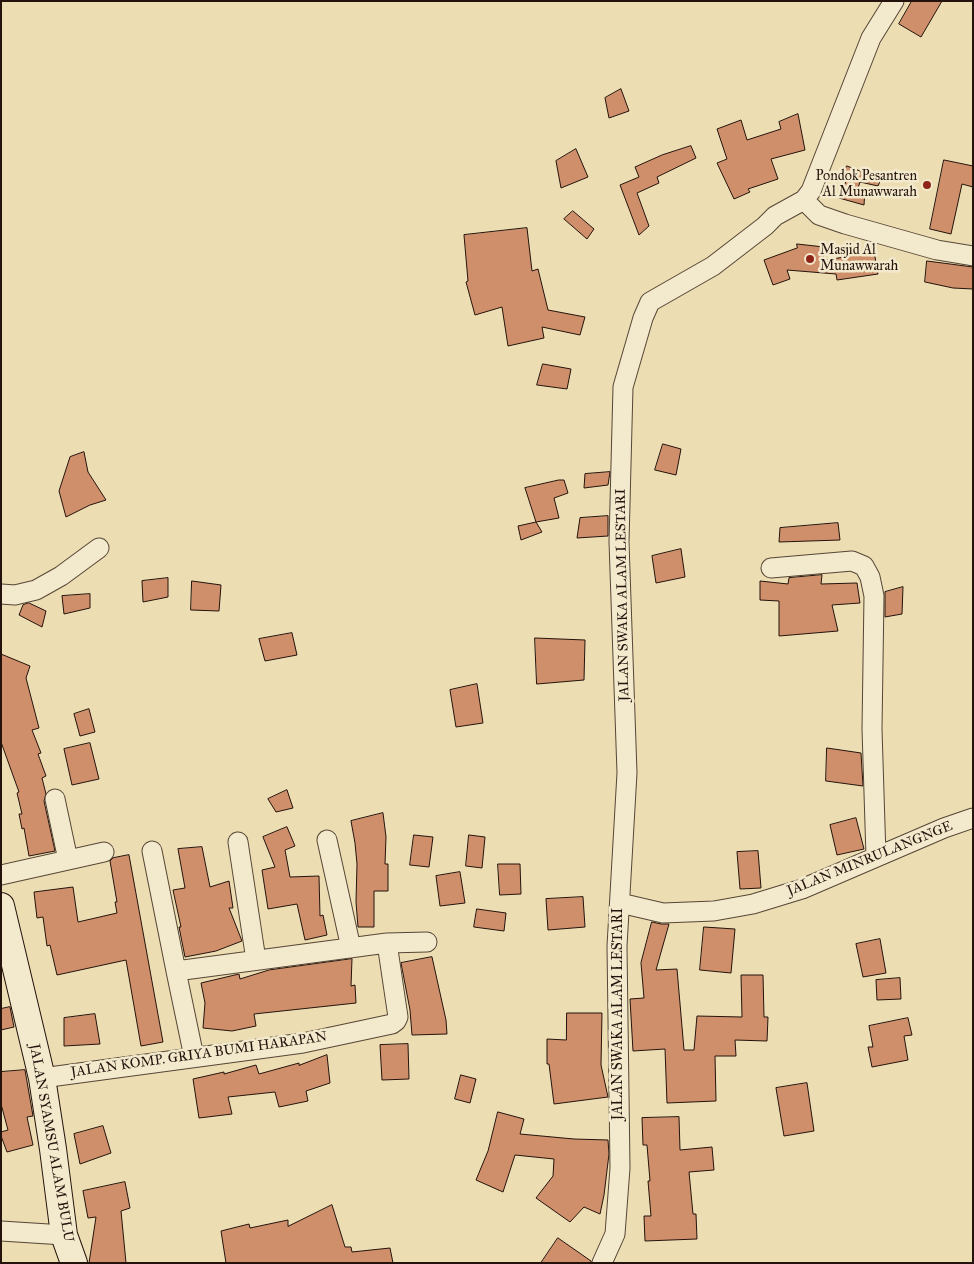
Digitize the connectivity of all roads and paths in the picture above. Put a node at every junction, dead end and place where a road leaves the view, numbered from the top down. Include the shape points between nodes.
1 (894, 1) edge
2 (804, 200) junction
3 (973, 256) edge
4 (99, 548) dead end
5 (771, 568) dead end
6 (1, 594) edge
7 (55, 799) dead end
8 (973, 818) edge
9 (327, 840) dead end
10 (238, 842) dead end
11 (152, 851) dead end
12 (104, 852) dead end
13 (876, 857) junction
14 (68, 860) junction
15 (1, 875) edge
16 (620, 903) junction
17 (1, 906) edge
18 (427, 942) dead end
19 (387, 943) junction
20 (351, 948) junction
21 (256, 960) junction
22 (176, 971) junction
23 (194, 1057) junction
24 (42, 1078) junction
25 (1, 1231) edge
26 (64, 1236) junction
27 (74, 1263) edge
28 (602, 1263) edge

1 - 2 street via 871,38 811,191
2 - 3 street via 819,214 845,224 937,250
2 - 16 street, JALAN SWAKA ALAM LESTARI via 775,216 713,266 650,302 624,388 619,542 627,773
4 - 6 street via 36,590 15,595
5 - 13 street via 852,561 864,566 870,577 874,596 872,729
7 - 14 street
8 - 13 street, JALAN MINRULANGNGE
9 - 20 street
10 - 21 street
11 - 22 street
12 - 14 street
13 - 16 street, JALAN MINRULANGNGE via 802,889 753,904 714,911 662,913
14 - 15 street
16 - 28 street, JALAN SWAKA ALAM LESTARI via 617,946 620,1168 616,1234
17 - 24 street, JALAN SYAMSU ALAM BULU
18 - 19 street
19 - 20 street
19 - 23 street, JALAN KOMP. GRIYA BUMI HARAPAN via 398,1017 392,1024 303,1043
20 - 21 street
21 - 22 street
22 - 23 street
23 - 24 street, JALAN KOMP. GRIYA BUMI HARAPAN
24 - 26 street, JALAN SYAMSU ALAM BULU
25 - 26 street
26 - 27 street, JALAN SYAMSU ALAM BULU

